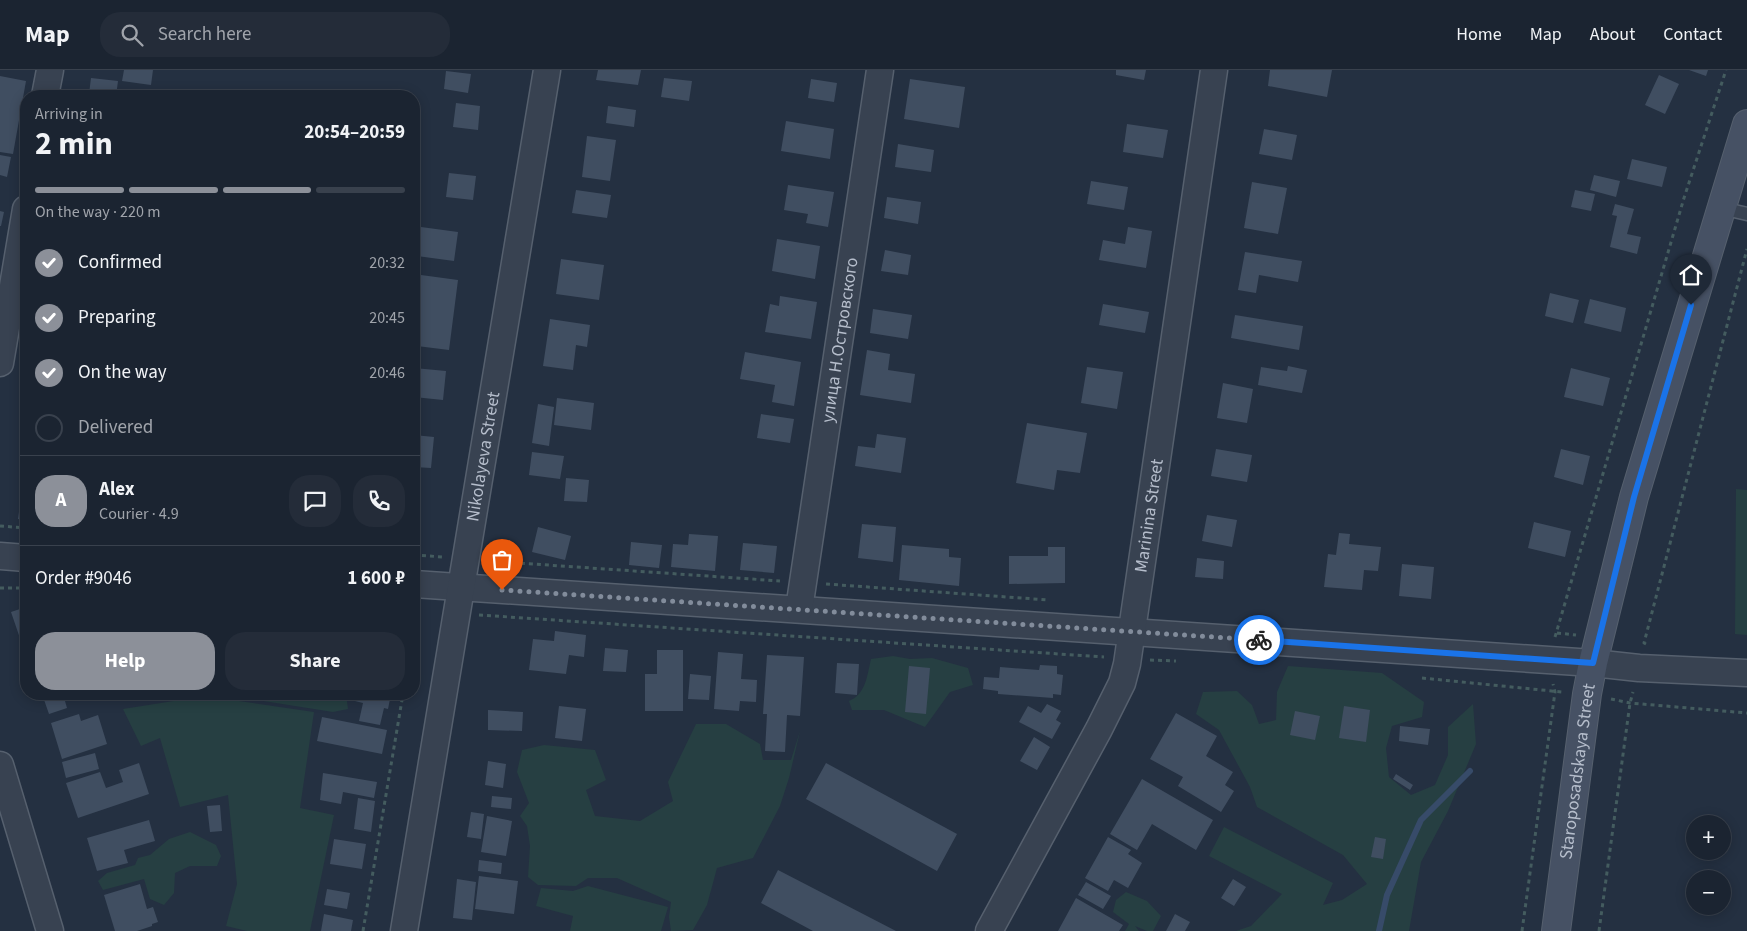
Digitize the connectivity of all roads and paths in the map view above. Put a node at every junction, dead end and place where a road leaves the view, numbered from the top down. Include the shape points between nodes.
1 (50, 70) edge
2 (547, 70) edge
3 (880, 70) edge
4 (1214, 70) edge
5 (1726, 70) edge
6 (47, 90) edge
7 (1747, 124) edge
8 (1734, 211) edge
9 (20, 245) edge
10 (1747, 249) edge
11 (0, 363) edge
12 (0, 526) edge
13 (20, 528) edge
14 (0, 556) edge
15 (20, 558) edge
16 (420, 584) edge
17 (462, 587) junction
18 (0, 588) edge
19 (20, 588) edge
20 (420, 610) edge
21 (798, 610) junction
22 (458, 613) junction
23 (1132, 632) junction
24 (1553, 641) dead end
25 (1654, 644) dead end
26 (1128, 659) junction
27 (1178, 661) dead end
28 (1593, 663) junction
29 (1747, 673) edge
30 (1420, 677) dead end
31 (1555, 692) junction
32 (1588, 694) junction
33 (402, 700) edge
34 (1630, 703) junction
35 (1747, 713) edge
36 (0, 765) edge
37 (50, 931) edge
38 (363, 931) edge
39 (404, 931) edge
40 (989, 931) edge
41 (1522, 931) edge
42 (1556, 931) edge
43 (1599, 931) edge

1 - 6 street
2 - 17 street, Nikolayeva Street
3 - 21 street, улица Н.Островского
4 - 23 street, Marinina Street
5 - 24 path via 1684,198
7 - 8 main road, Staroposadskaya Street
8 - 28 main road, Staroposadskaya Street via 1634,497
9 - 11 street
10 - 25 path via 1644,644
12 - 13 path
14 - 15 street
16 - 17 street
17 - 21 street
17 - 22 street, Nikolayeva Street
18 - 19 path
20 - 22 path
21 - 23 street
22 - 26 path
22 - 39 street, Nikolayeva Street
23 - 26 street, Marinina Street
23 - 28 street
26 - 27 path
26 - 40 street, Marinina Street via 1122,683
28 - 29 street
28 - 32 main road, Staroposadskaya Street
30 - 31 path
31 - 32 path
31 - 41 path
32 - 34 path
32 - 42 main road, Staroposadskaya Street
33 - 38 path
34 - 35 path
34 - 43 path
36 - 37 street

